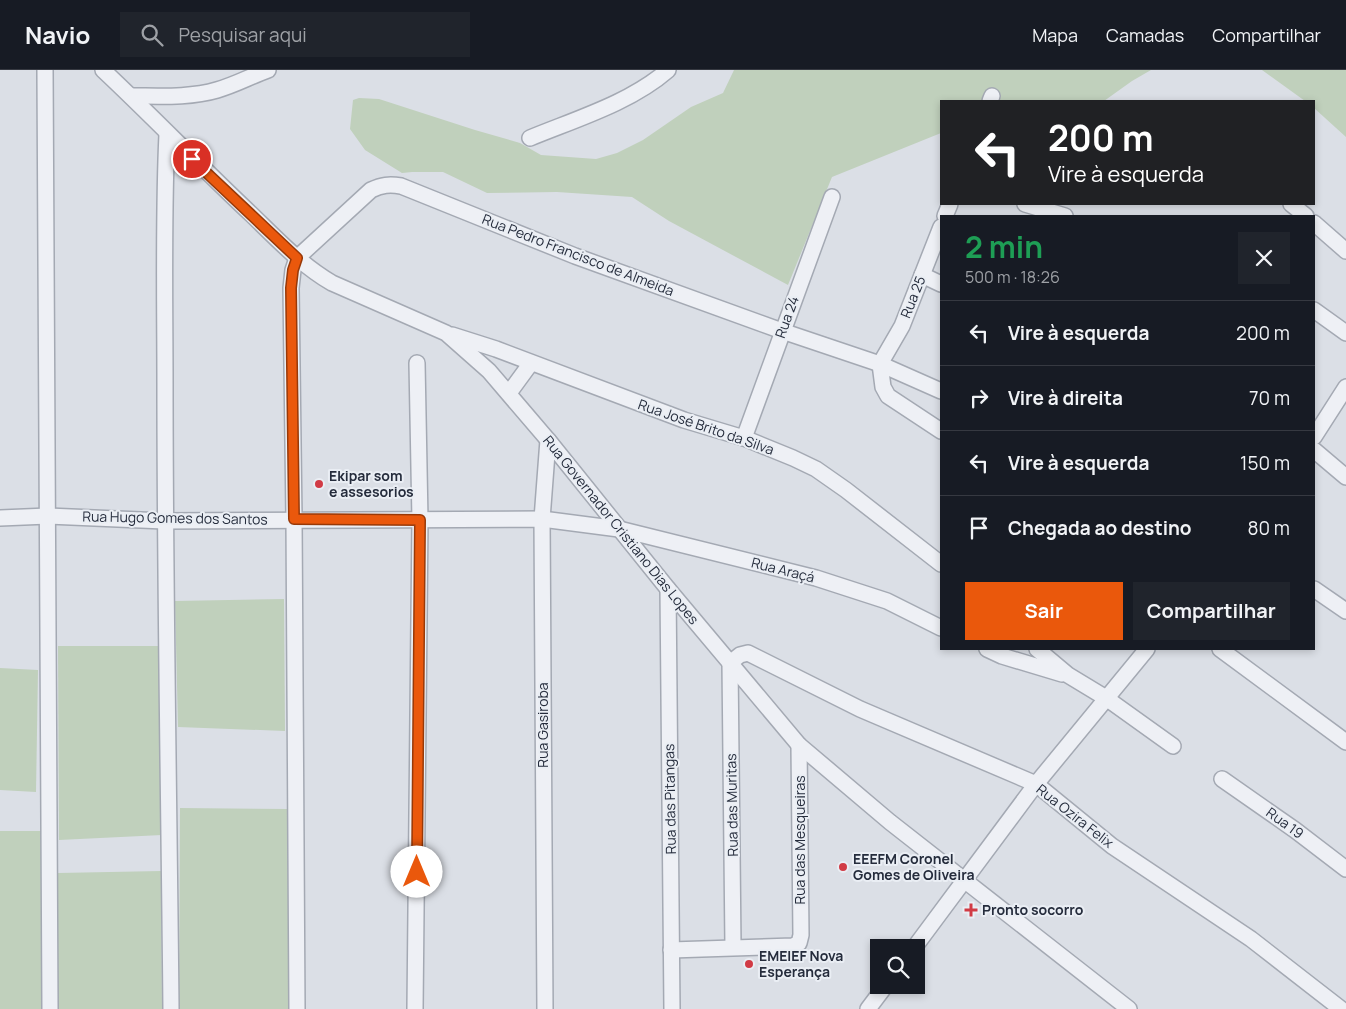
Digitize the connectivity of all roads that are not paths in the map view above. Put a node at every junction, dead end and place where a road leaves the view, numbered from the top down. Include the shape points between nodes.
1 (46, 70) edge
2 (103, 70) edge
3 (261, 71) edge
4 (662, 72) edge
5 (131, 96) junction
6 (167, 134) junction
7 (530, 138) dead end
8 (832, 197) dead end
9 (1028, 205) edge
10 (1291, 205) edge
11 (1061, 215) edge
12 (1305, 215) edge
13 (1315, 224) edge
14 (940, 229) edge
15 (1346, 251) edge
16 (297, 258) junction
17 (922, 275) junction
18 (940, 284) edge
19 (1315, 311) edge
20 (782, 331) junction
21 (446, 333) junction
22 (1346, 333) edge
23 (417, 363) dead end
24 (531, 363) junction
25 (880, 364) junction
26 (1346, 387) edge
27 (940, 391) edge
28 (509, 393) junction
29 (940, 430) edge
30 (1315, 434) edge
31 (744, 438) junction
32 (548, 440) junction
33 (1315, 451) edge
34 (1346, 477) edge
35 (48, 516) junction
36 (0, 518) edge
37 (294, 519) junction
38 (542, 519) junction
39 (420, 520) junction
40 (164, 521) junction
41 (619, 529) junction
42 (940, 563) edge
43 (668, 589) junction
44 (1315, 590) edge
45 (1346, 611) edge
46 (940, 628) edge
47 (989, 650) edge
48 (1038, 650) edge
49 (1146, 650) edge
50 (1221, 650) edge
51 (730, 663) junction
52 (1068, 676) junction
53 (1106, 698) junction
54 (1346, 742) edge
55 (800, 745) junction
56 (1173, 746) dead end
57 (1222, 779) dead end
58 (1036, 784) junction
59 (1346, 869) edge
60 (964, 881) junction
61 (921, 939) edge
62 (733, 947) junction
63 (671, 950) junction
64 (879, 994) edge
65 (50, 1009) edge
66 (171, 1009) edge
67 (297, 1009) edge
68 (415, 1009) edge
69 (545, 1009) edge
70 (672, 1009) edge
71 (868, 1009) edge
72 (1129, 1009) edge
73 (1341, 1009) edge

1 - 35 street
2 - 5 street, Rua Governador Cristiano Dias Lopes
3 - 5 street via 235,84 208,92
4 - 7 street via 634,93
5 - 6 street, Rua Governador Cristiano Dias Lopes
6 - 16 street, Rua Governador Cristiano Dias Lopes
6 - 40 street
8 - 20 street, Rua 24
9 - 11 street
10 - 12 street
13 - 15 street
14 - 17 street, Rua 25
16 - 20 street, Rua Pedro Francisco de Almeida via 371,190 389,184
16 - 21 street, Rua Governador Cristiano Dias Lopes via 332,283
16 - 37 street via 291,288
17 - 18 street
17 - 25 street, Rua 25 via 902,326
19 - 22 street
20 - 25 street, Rua Pedro Francisco de Almeida
20 - 31 street, Rua 24
21 - 24 street, Rua José Brito da Silva
21 - 28 street, Rua Governador Cristiano Dias Lopes
23 - 39 street
24 - 28 street
24 - 31 street, Rua José Brito da Silva via 684,420
25 - 27 street, Rua Pedro Francisco de Almeida
25 - 29 street via 882,387 888,396
26 - 30 street
28 - 32 street, Rua Governador Cristiano Dias Lopes
31 - 42 street, Rua José Brito da Silva via 816,469
32 - 38 street, Rua Gasiroba
32 - 41 street, Rua Governador Cristiano Dias Lopes
33 - 34 street
35 - 36 street, Rua Hugo Gomes dos Santos
35 - 40 street, Rua Hugo Gomes dos Santos
35 - 65 street
37 - 39 street, Rua Hugo Gomes dos Santos
37 - 40 street, Rua Hugo Gomes dos Santos
37 - 67 street
38 - 39 street, Rua Hugo Gomes dos Santos
38 - 41 street, Rua Hugo Gomes dos Santos
38 - 69 street, Rua Gasiroba
39 - 68 street
40 - 66 street
41 - 43 street, Rua Governador Cristiano Dias Lopes
41 - 46 street, Rua Araçá via 816,578 887,601
43 - 51 street, Rua Governador Cristiano Dias Lopes
43 - 63 street, Rua das Pitangas
44 - 45 street
47 - 52 street
48 - 52 street
49 - 53 street
50 - 54 street
51 - 55 street, Rua Governador Cristiano Dias Lopes
51 - 58 street, Rua Ozira Felix via 743,653 752,654 860,709
51 - 62 street, Rua das Muritas
52 - 53 street
53 - 56 street
53 - 58 street
55 - 60 street, Rua Governador Cristiano Dias Lopes
55 - 62 street, Rua das Mesqueiras via 799,944
57 - 59 street, Rua 19
58 - 60 street
58 - 73 street, Rua Ozira Felix via 1112,846 1251,939
60 - 61 street
60 - 72 street, Rua Governador Cristiano Dias Lopes
62 - 63 street
63 - 70 street, Rua das Pitangas
64 - 71 street

